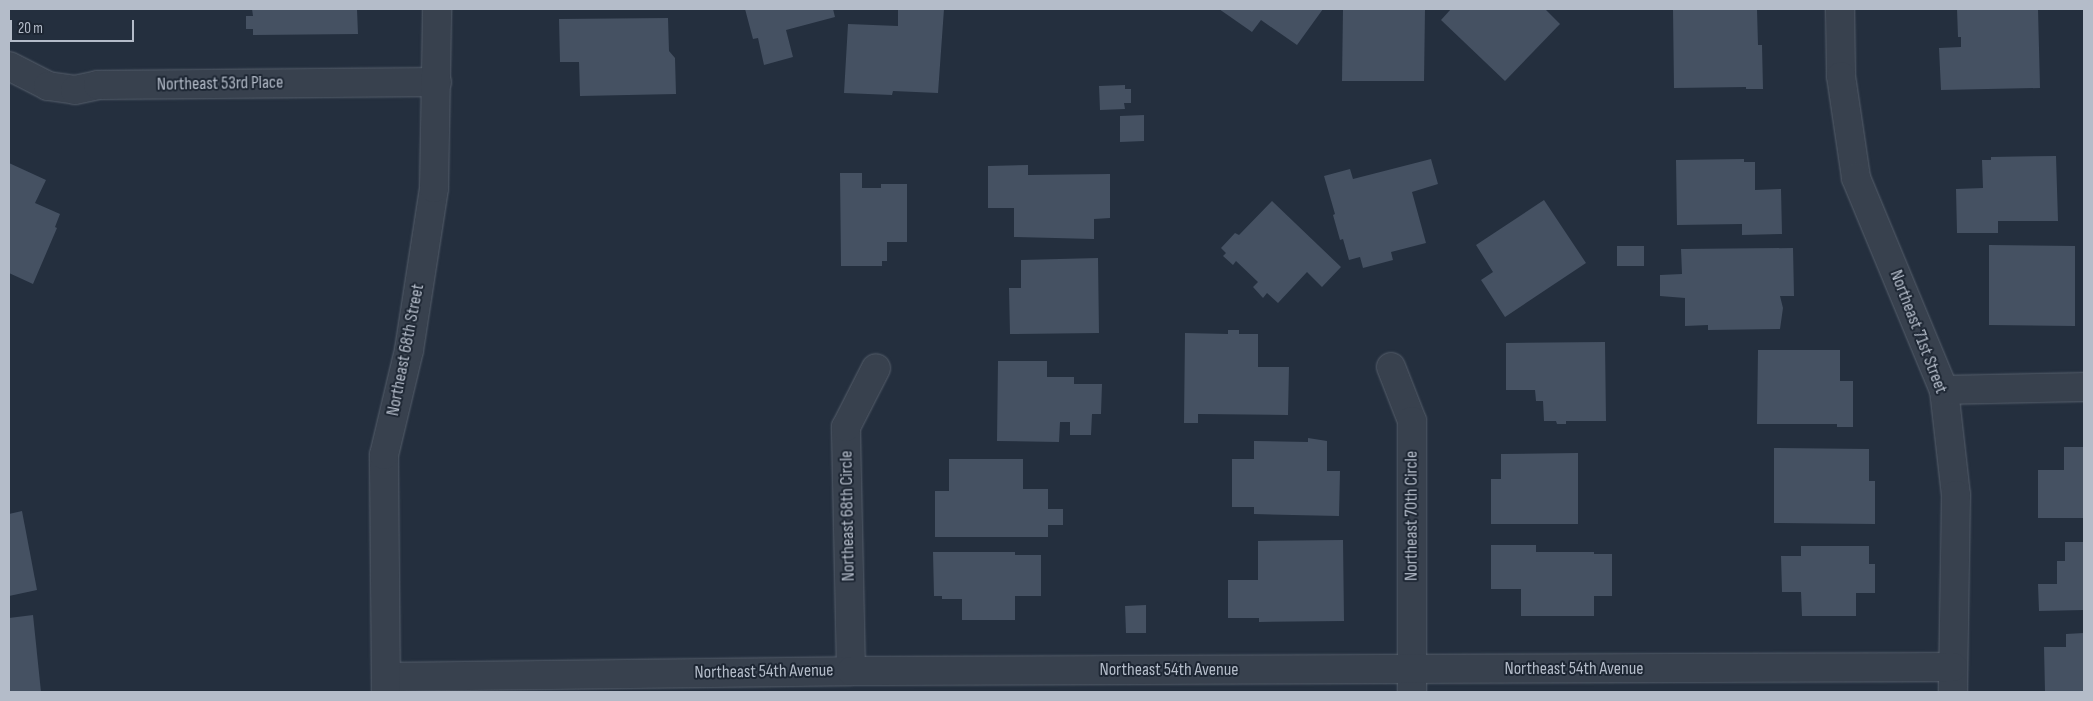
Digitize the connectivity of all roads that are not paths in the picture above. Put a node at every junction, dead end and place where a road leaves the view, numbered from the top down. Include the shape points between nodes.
1 (437, 9) edge
2 (1840, 9) edge
3 (9, 66) edge
4 (437, 82) junction
5 (1391, 367) dead end
6 (876, 368) dead end
7 (2084, 387) edge
8 (1944, 390) junction
9 (851, 671) junction
10 (1953, 679) edge
11 (1412, 681) edge
12 (386, 684) edge

1 - 4 street, Northeast 68th Street
2 - 8 street, Northeast 71st Street via 1841,76 1856,178
3 - 4 street, Northeast 53rd Place via 48,86 75,90 98,85
4 - 12 street, Northeast 68th Street via 434,188 409,350 384,455
5 - 11 street, Northeast 70th Circle via 1412,421
6 - 9 street, Northeast 68th Circle via 846,427
7 - 8 street
8 - 10 street, Northeast 71st Street via 1956,495
9 - 11 street, Northeast 54th Avenue
9 - 12 street, Northeast 54th Avenue
10 - 11 street, Northeast 54th Avenue

